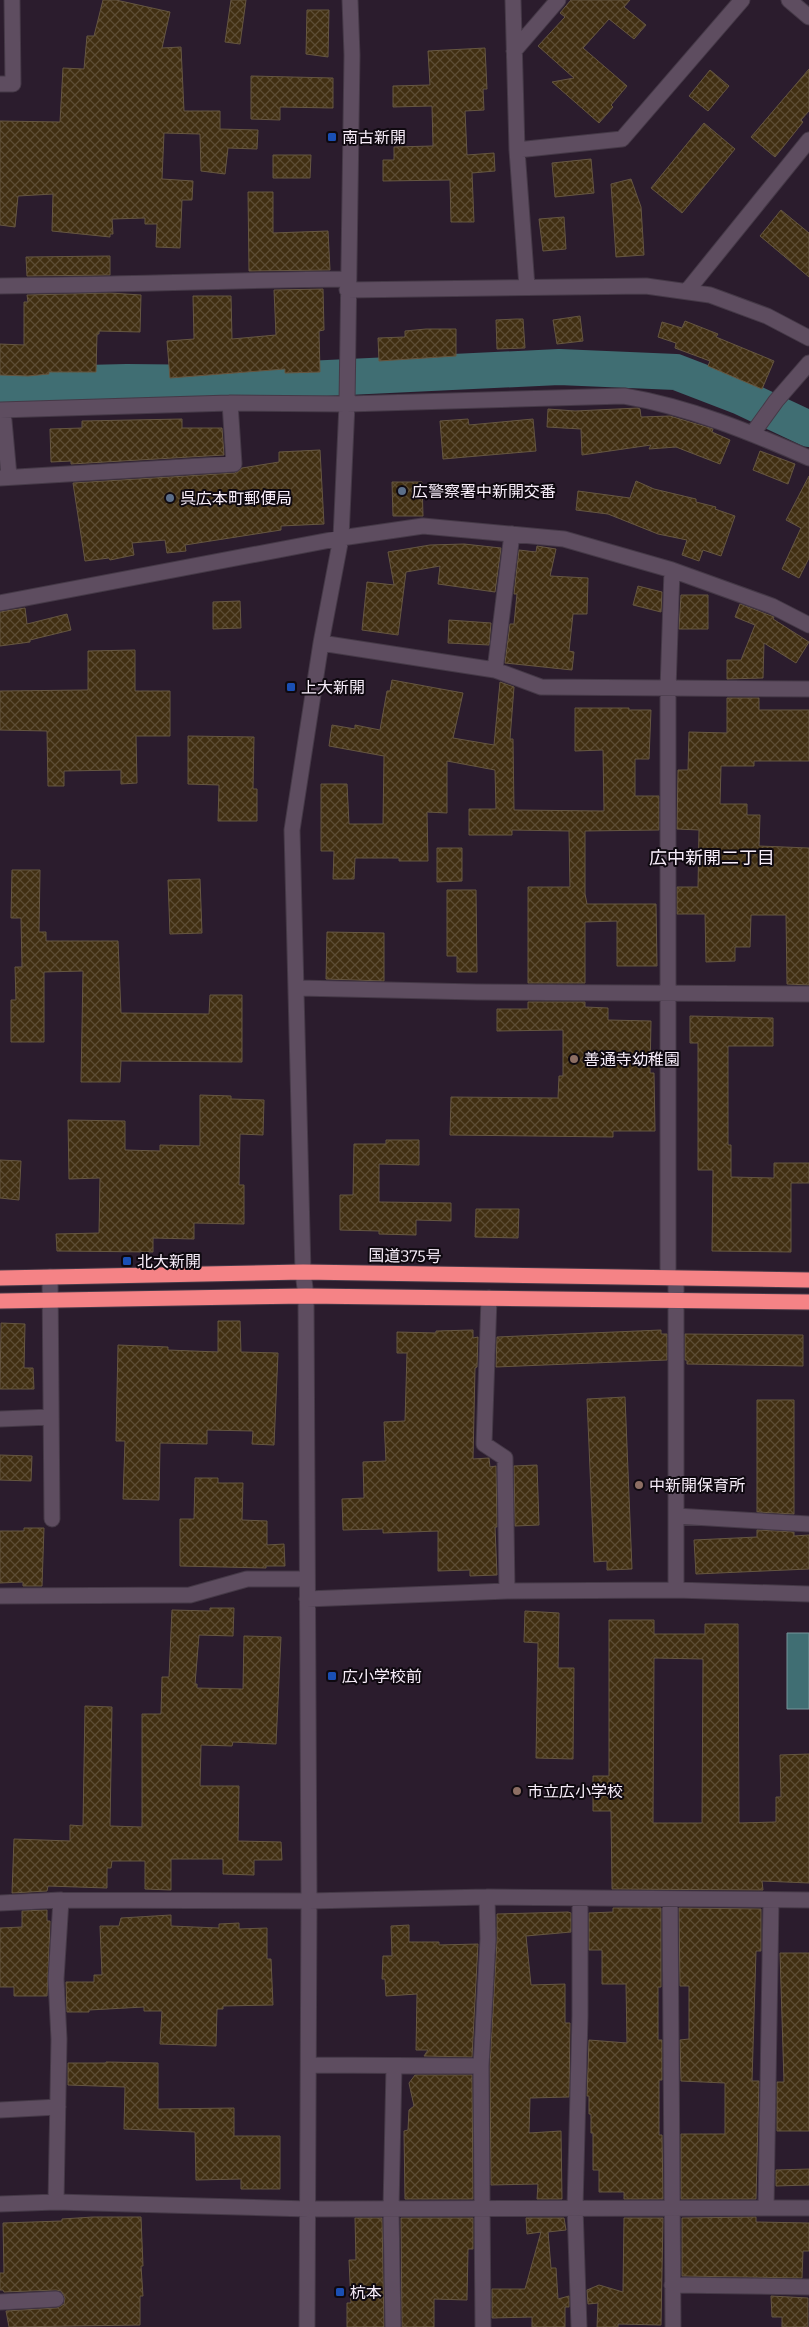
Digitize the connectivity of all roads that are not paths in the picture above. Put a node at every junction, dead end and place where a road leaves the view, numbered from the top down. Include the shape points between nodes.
1 (12, 0) edge
2 (350, 0) edge
3 (513, 0) edge
4 (558, 0) edge
5 (742, 0) edge
6 (789, 0) edge
7 (809, 17) edge
8 (514, 51) junction
9 (0, 84) edge
10 (809, 140) edge
11 (516, 150) junction
12 (348, 284) junction
13 (0, 286) edge
14 (527, 287) junction
15 (687, 290) junction
16 (809, 338) edge
17 (809, 364) edge
18 (230, 403) junction
19 (347, 404) junction
20 (1, 410) edge
21 (753, 433) junction
22 (809, 458) edge
23 (4, 477) edge
24 (512, 534) junction
25 (340, 538) junction
26 (672, 570) junction
27 (0, 603) edge
28 (809, 625) edge
29 (321, 644) junction
30 (495, 670) junction
31 (668, 689) junction
32 (809, 689) edge
33 (298, 988) junction
34 (668, 994) junction
35 (809, 994) edge
36 (303, 1272) junction
37 (50, 1277) junction
38 (0, 1278) edge
39 (672, 1279) junction
40 (809, 1280) edge
41 (306, 1296) junction
42 (488, 1298) junction
43 (50, 1300) junction
44 (676, 1300) junction
45 (0, 1301) edge
46 (809, 1302) edge
47 (51, 1417) junction
48 (0, 1418) edge
49 (676, 1516) junction
50 (52, 1519) dead end
51 (809, 1524) edge
52 (307, 1579) junction
53 (676, 1590) junction
54 (507, 1591) junction
55 (809, 1594) edge
56 (0, 1596) edge
57 (307, 1598) junction
58 (487, 1897) junction
59 (580, 1898) junction
60 (670, 1899) junction
61 (61, 1900) junction
62 (771, 1900) junction
63 (809, 1900) edge
64 (309, 1901) junction
65 (0, 1903) edge
66 (309, 2064) junction
67 (394, 2066) junction
68 (481, 2066) junction
69 (58, 2107) junction
70 (0, 2110) edge
71 (56, 2202) junction
72 (0, 2204) edge
73 (575, 2207) junction
74 (671, 2208) junction
75 (766, 2208) junction
76 (809, 2208) edge
77 (309, 2209) junction
78 (391, 2209) junction
79 (482, 2209) junction
80 (672, 2285) junction
81 (809, 2287) edge
82 (56, 2299) dead end
83 (0, 2302) edge
84 (307, 2327) edge
85 (392, 2327) edge
86 (483, 2327) edge
87 (579, 2327) edge
88 (673, 2327) edge

1 - 9 street via 13,84
2 - 12 street
3 - 8 street
4 - 8 street
5 - 11 street via 622,139
6 - 7 street
8 - 11 street
10 - 15 street
11 - 14 street
12 - 13 street via 210,280
12 - 14 street
12 - 19 street
14 - 15 street via 646,286
15 - 16 street via 767,316
17 - 21 street
18 - 19 street
18 - 20 street
18 - 23 street via 234,464
19 - 21 street via 624,396 661,402
19 - 25 street
20 - 23 street
21 - 22 street
24 - 25 street via 423,526
24 - 26 street via 564,539
24 - 30 street
25 - 27 street
25 - 29 street
26 - 28 street via 772,606
26 - 31 street
29 - 30 street
29 - 33 street via 292,830
30 - 31 street via 541,687
31 - 32 street
31 - 34 street
33 - 34 street
33 - 36 street
34 - 35 street
34 - 39 street
36 - 37 highway, 国道375号
36 - 39 highway, 国道375号
36 - 41 street
37 - 38 highway, 国道375号
37 - 43 street
39 - 40 highway, 国道375号
39 - 44 street
41 - 42 highway
41 - 43 highway
41 - 52 street
42 - 44 highway
42 - 54 street via 484,1444 505,1458
43 - 45 highway
43 - 47 street
44 - 46 highway
44 - 49 street
47 - 48 street
47 - 50 street
49 - 51 street
49 - 53 street
52 - 56 street via 247,1580 190,1595
52 - 57 street
53 - 54 street
53 - 55 street
54 - 57 street
57 - 64 street
58 - 59 street
58 - 64 street
58 - 68 street
59 - 60 street
59 - 73 street
60 - 62 street
60 - 74 street
61 - 64 street
61 - 65 street
61 - 69 street via 56,1979
62 - 63 street
62 - 75 street
64 - 66 street
66 - 67 street
66 - 77 street
67 - 68 street
67 - 78 street
68 - 79 street
69 - 70 street
69 - 71 street
71 - 72 street
71 - 77 street
73 - 74 street
73 - 79 street
73 - 87 street
74 - 75 street
74 - 80 street
75 - 76 street
77 - 78 street
77 - 84 street
78 - 79 street
78 - 85 street
79 - 86 street
80 - 81 street
80 - 88 street
82 - 83 street

